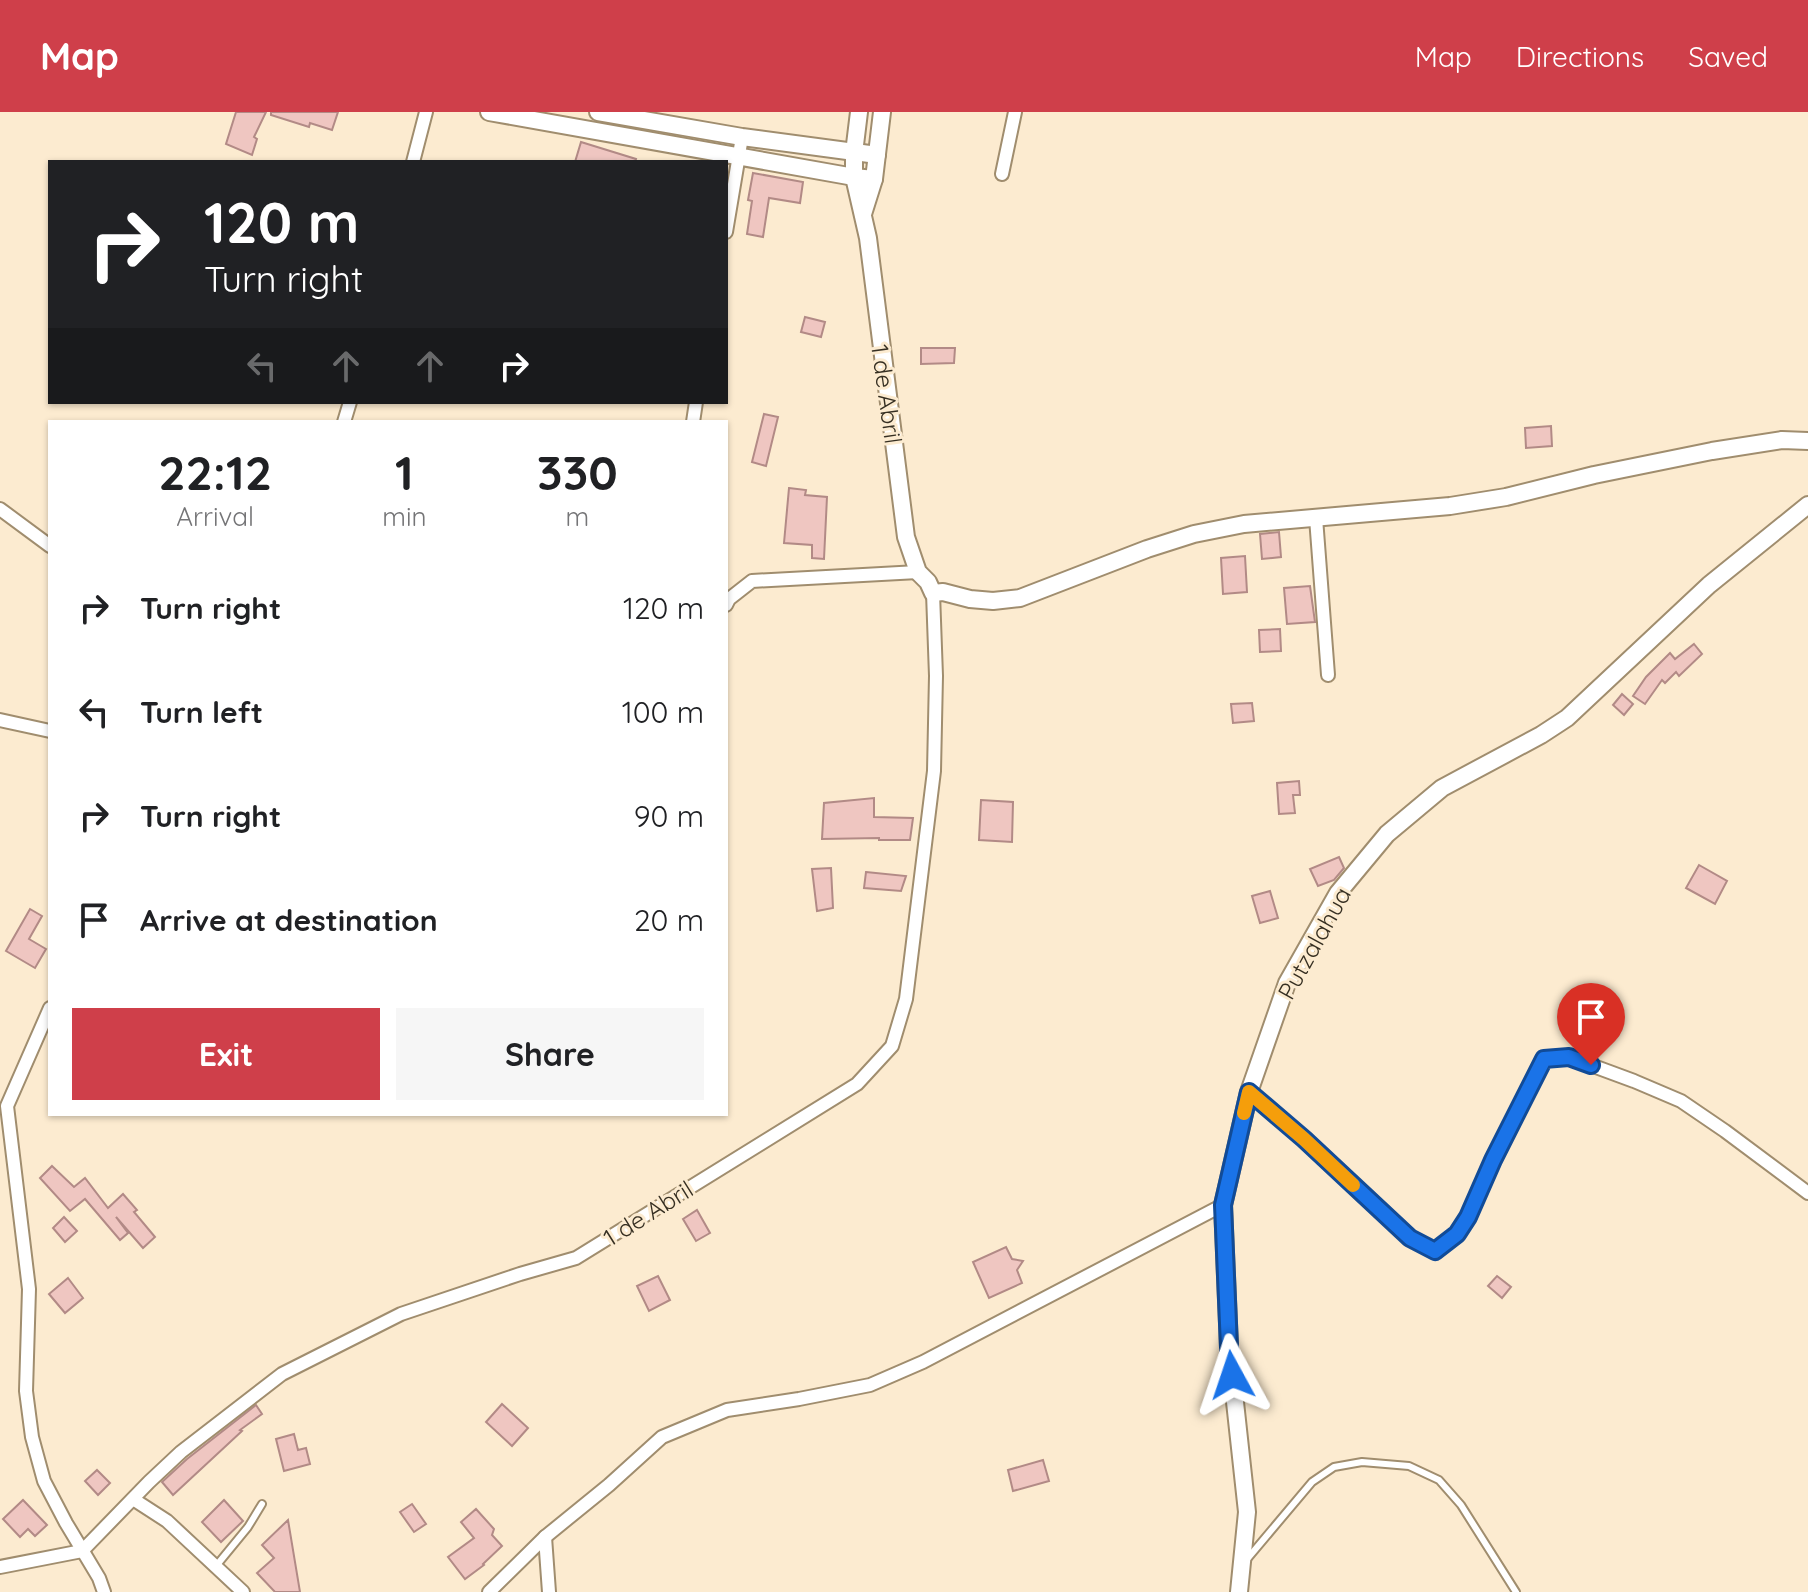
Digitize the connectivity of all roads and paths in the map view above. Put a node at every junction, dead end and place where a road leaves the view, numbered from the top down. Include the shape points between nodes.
1 (426, 112) edge
2 (489, 112) edge
3 (598, 112) edge
4 (859, 112) edge
5 (882, 112) edge
6 (1015, 112) edge
7 (518, 114) edge
8 (742, 137) junction
9 (854, 153) junction
10 (740, 155) junction
11 (877, 155) junction
12 (414, 160) edge
13 (1002, 174) dead end
14 (854, 177) junction
15 (874, 179) junction
16 (862, 216) junction
17 (728, 221) edge
18 (1808, 441) edge
19 (1808, 505) edge
20 (0, 509) edge
21 (1316, 518) junction
22 (48, 545) edge
23 (918, 572) junction
24 (933, 593) junction
25 (728, 601) edge
26 (1328, 675) dead end
27 (0, 720) edge
28 (48, 731) edge
29 (48, 1012) edge
30 (1249, 1092) junction
31 (3, 1104) edge
32 (1808, 1193) edge
33 (1223, 1205) junction
34 (133, 1499) junction
35 (262, 1504) dead end
36 (545, 1537) junction
37 (82, 1551) junction
38 (1243, 1564) junction
39 (216, 1566) junction
40 (0, 1567) edge
41 (104, 1592) edge
42 (243, 1592) edge
43 (489, 1592) edge
44 (549, 1592) edge
45 (1239, 1592) edge
46 (1516, 1592) edge

1 - 12 street
2 - 7 street
3 - 8 street
4 - 9 street, 1 de Abril
5 - 11 street, 1 de Abril
6 - 13 street
7 - 10 street
8 - 9 street
8 - 10 street
9 - 11 street
9 - 14 street, 1 de Abril
10 - 14 street
10 - 17 street
11 - 15 street, 1 de Abril
14 - 15 street
14 - 16 street, 1 de Abril
15 - 16 street, 1 de Abril
16 - 23 street, 1 de Abril via 906,537
18 - 21 street via 1712,451 1450,506
19 - 30 street, Putzalahua via 1709,585 1567,718 1442,788 1387,834 1338,893 1287,983
20 - 22 street
21 - 24 street via 1194,534 1020,598 993,601
21 - 26 street
23 - 24 street, 1 de Abril
23 - 25 street via 752,581
24 - 34 street, 1 de Abril via 934,771 906,999 892,1046 857,1084 576,1258 401,1314 282,1374 181,1452
27 - 28 street
29 - 31 street
30 - 32 street via 1410,1238 1435,1251 1468,1217 1544,1059 1569,1057 1681,1101
30 - 33 street, Putzalahua
31 - 37 street via 29,1289 26,1391 32,1437 44,1481
33 - 36 street via 870,1385 727,1410 662,1437
33 - 38 street, Putzalahua via 1229,1347 1247,1512
34 - 37 street, 1 de Abril
34 - 39 street via 167,1521
35 - 39 lane
36 - 43 street
36 - 44 street
37 - 40 street
37 - 41 street
38 - 45 street, Putzalahua
38 - 46 lane via 1312,1482 1334,1467 1362,1462 1409,1466 1439,1480 1461,1505
39 - 42 street

